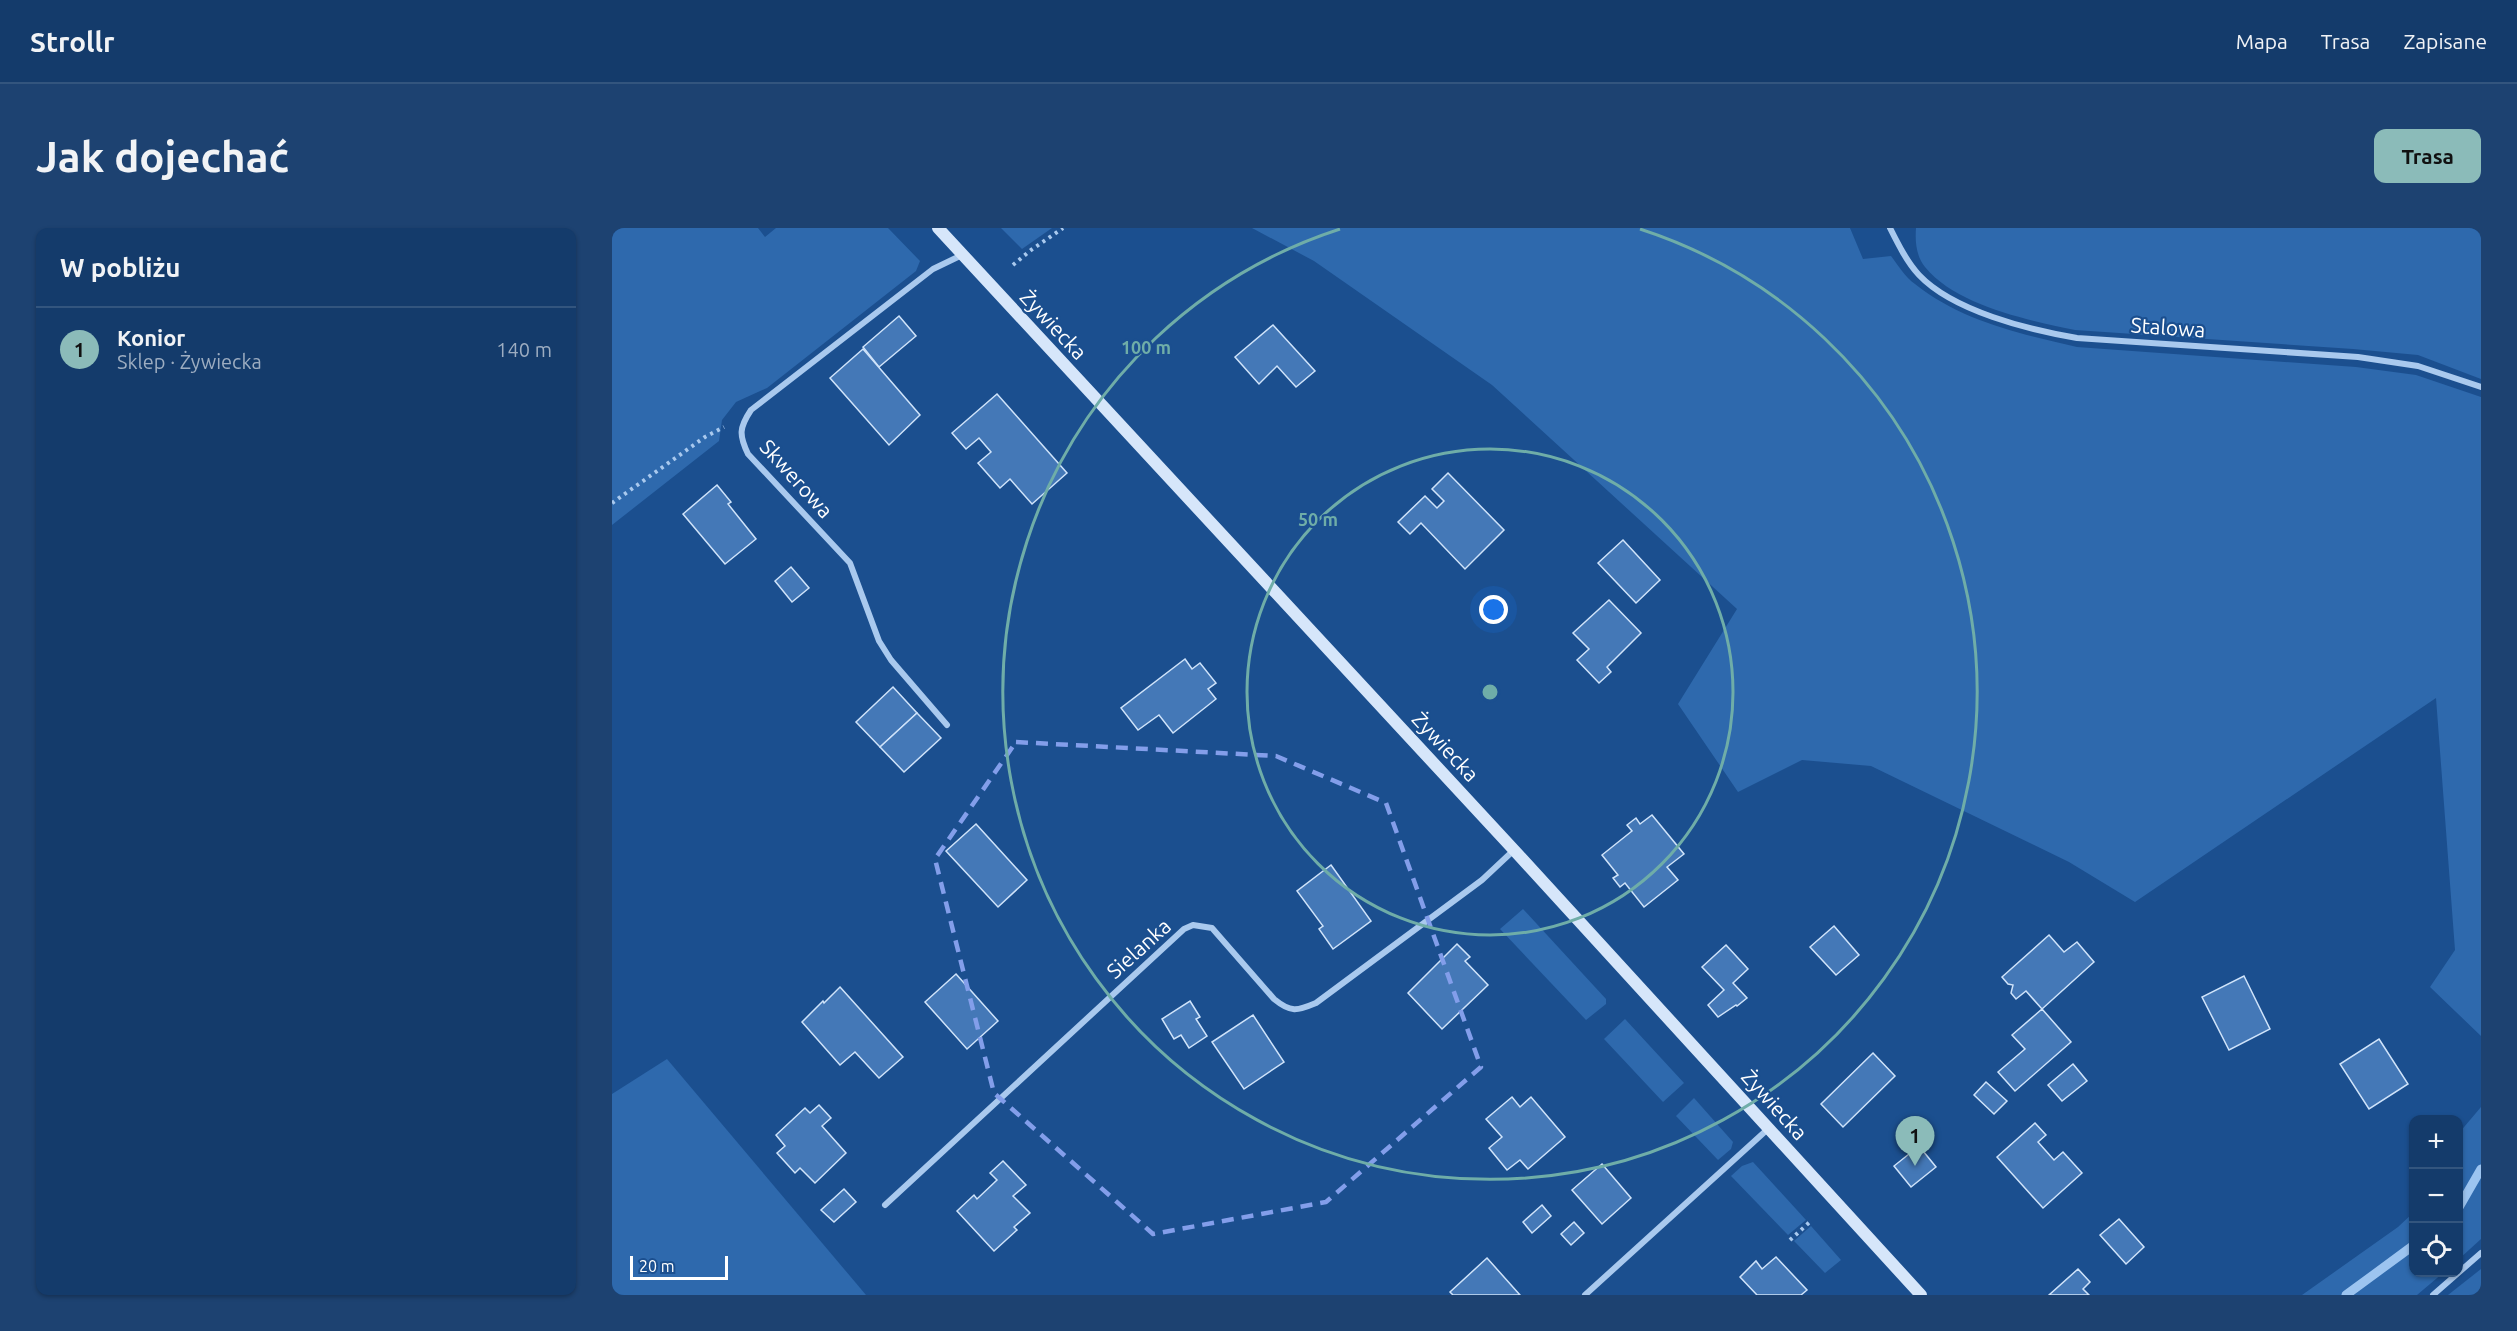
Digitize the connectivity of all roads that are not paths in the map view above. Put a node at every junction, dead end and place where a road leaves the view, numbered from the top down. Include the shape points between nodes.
1 (938, 228) edge
2 (1890, 228) edge
3 (962, 255) junction
4 (2481, 387) edge
5 (947, 725) dead end
6 (1514, 850) junction
7 (1769, 1128) junction
8 (885, 1204) dead end
9 (2481, 1253) edge
10 (1585, 1295) edge
11 (1921, 1295) edge
12 (2433, 1295) edge

1 - 3 main road, Żywiecka
2 - 4 street, Stalowa via 1919,276 1951,298 2033,330 2077,338 2358,357 2418,366
3 - 5 street, Skwerowa via 922,277 751,410 742,424 741,440 748,454 850,563 879,641
3 - 6 main road, Żywiecka
6 - 7 main road, Żywiecka
6 - 8 street, Sielanka via 1482,880 1316,1003 1300,1010 1286,1008 1274,999 1212,928 1193,925 1184,929
7 - 10 street
7 - 11 main road, Żywiecka
9 - 12 street

